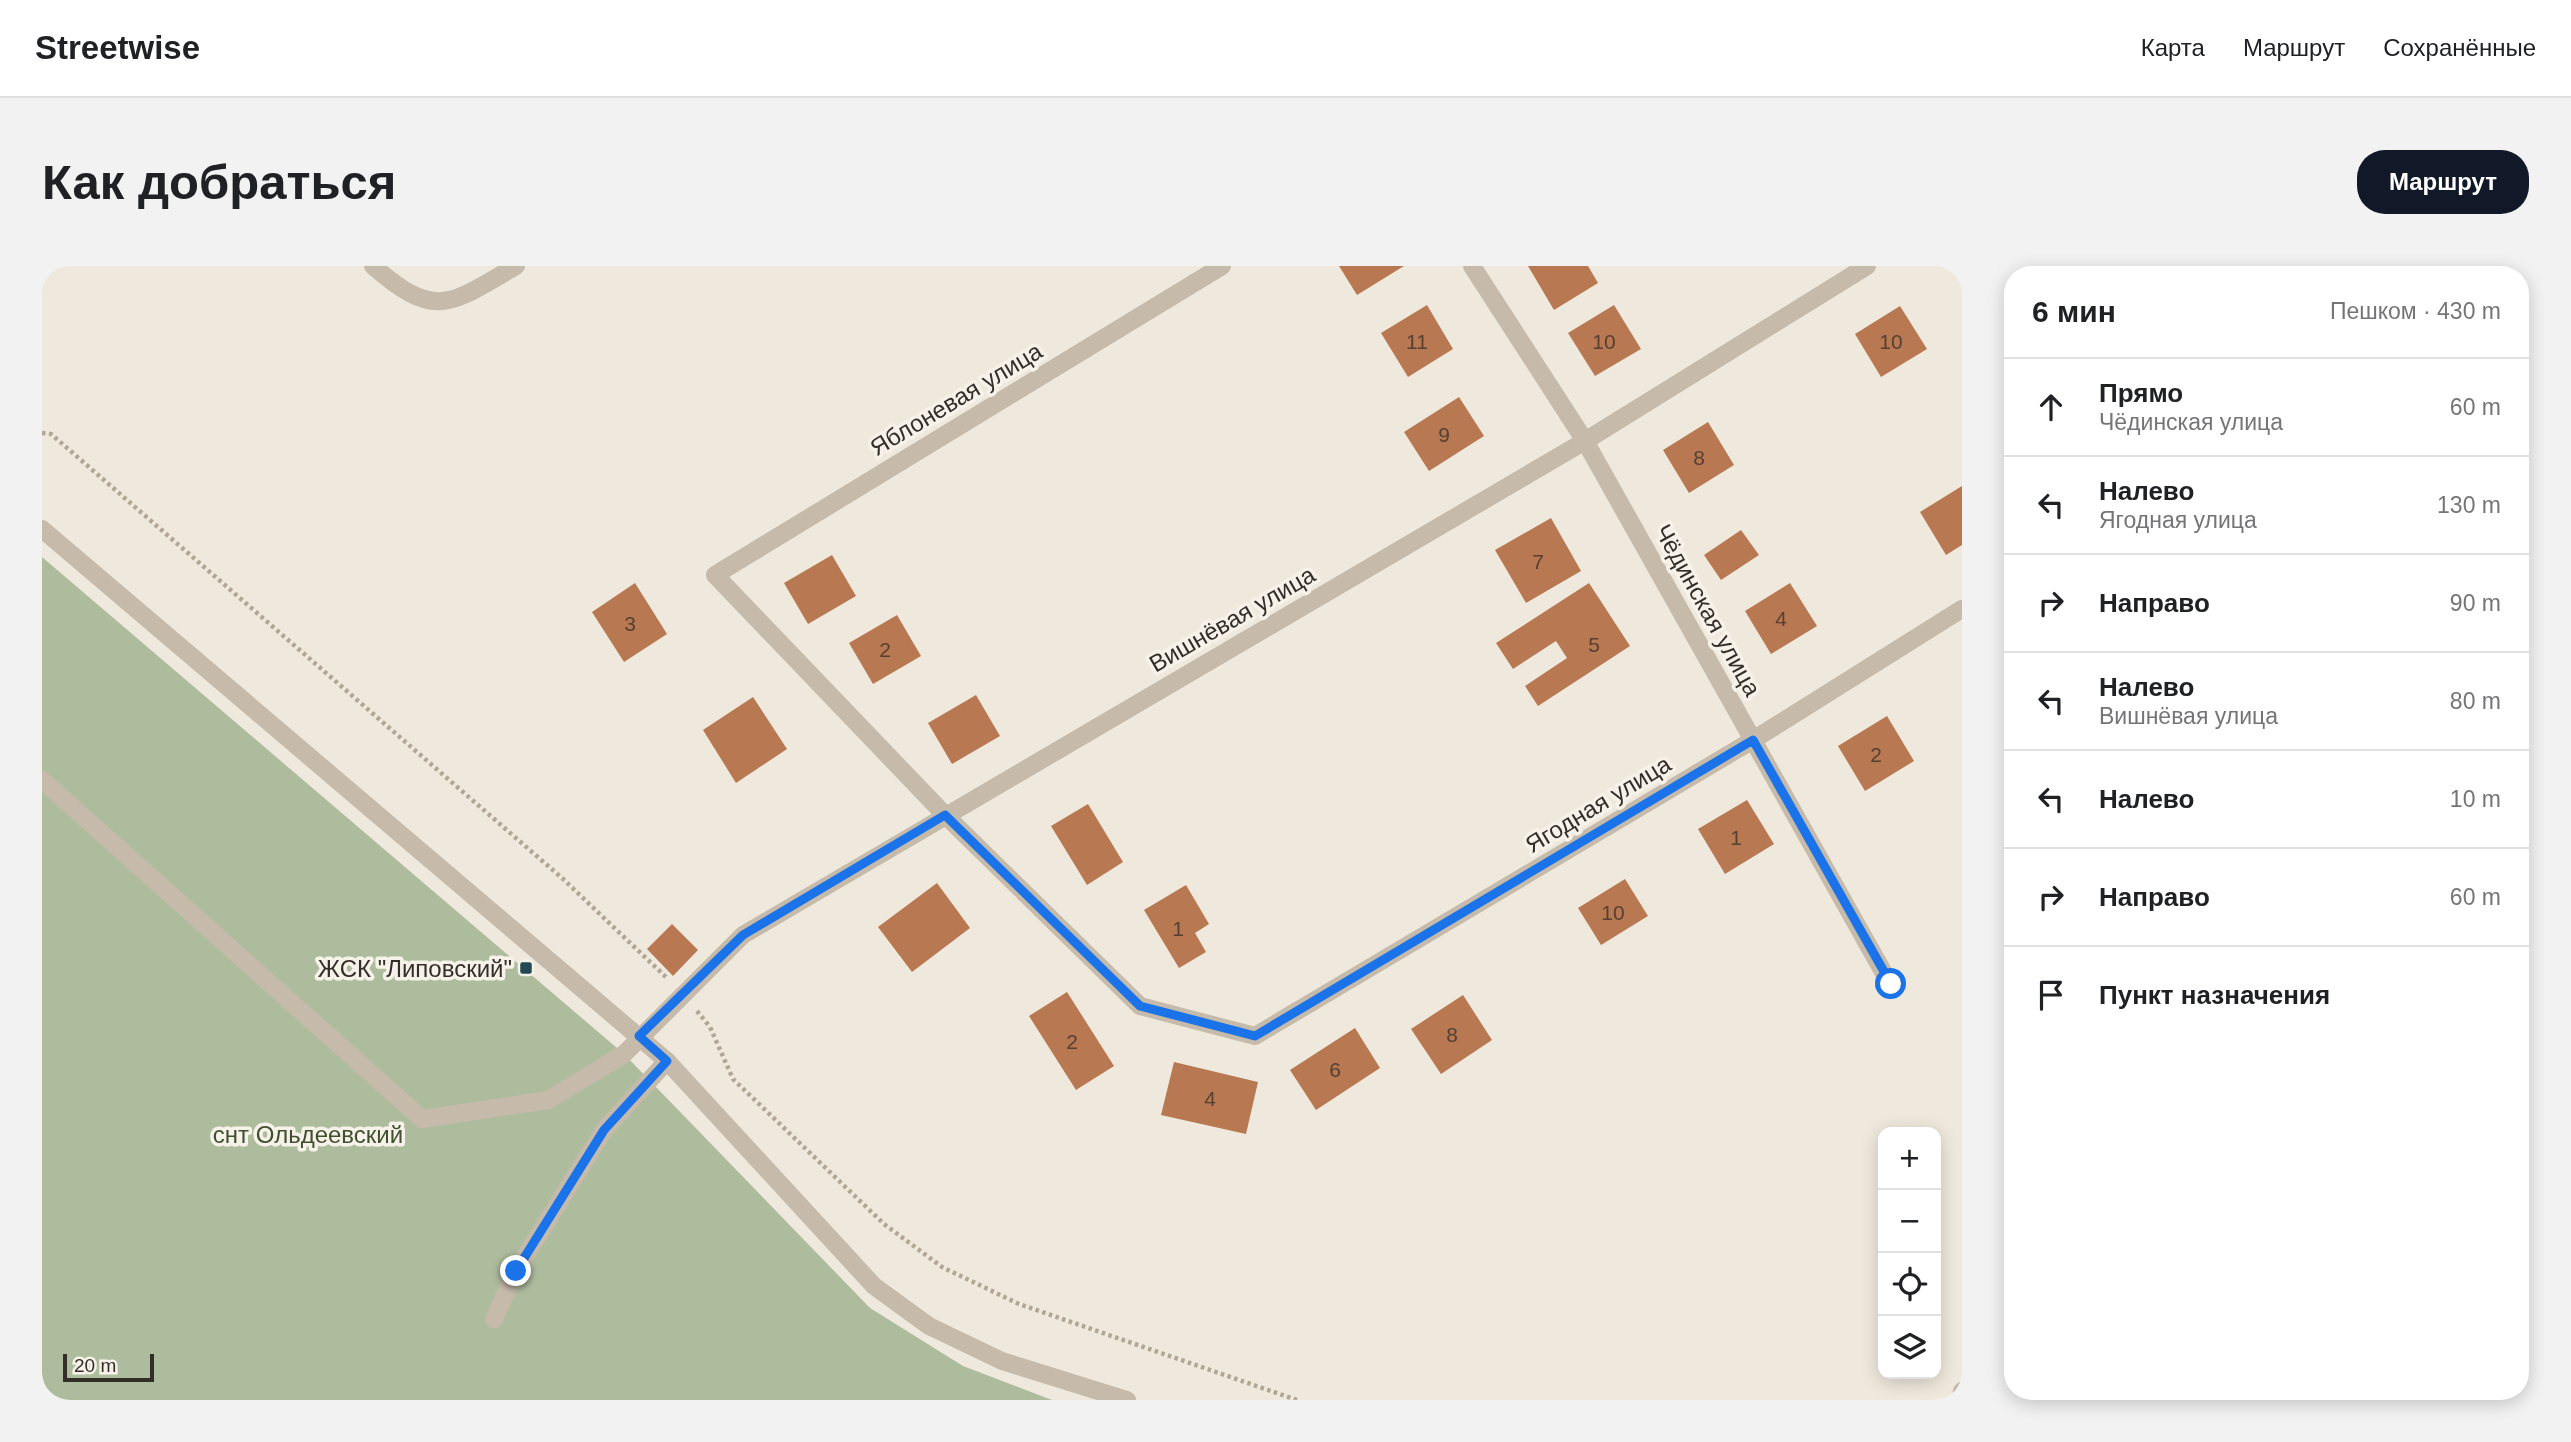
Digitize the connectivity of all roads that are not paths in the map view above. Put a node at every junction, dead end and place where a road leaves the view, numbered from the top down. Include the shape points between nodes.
1 (373, 266) edge
2 (516, 266) edge
3 (1222, 266) edge
4 (1472, 266) edge
5 (1867, 266) edge
6 (1585, 441) junction
7 (42, 529) edge
8 (1962, 609) edge
9 (1753, 740) junction
10 (42, 780) edge
11 (945, 815) junction
12 (1891, 984) dead end
13 (639, 1036) junction
14 (667, 1061) junction
15 (494, 1319) dead end
16 (1962, 1391) edge
17 (1127, 1400) edge
18 (1960, 1400) edge

1 - 2 street via 404,293 432,302 461,298
3 - 11 street, Яблоневая улица via 715,575
4 - 6 street, Чёдинская улица
5 - 6 street, Вишнёвая улица
6 - 9 street, Чёдинская улица
6 - 11 street, Вишнёвая улица
7 - 13 street
8 - 9 street, Ягодная улица
9 - 11 street, Ягодная улица via 1255,1036 1140,1006
9 - 12 street, Чёдинская улица
10 - 13 street, Вишнёвая улица via 422,1119 548,1100 624,1054
11 - 13 street, Вишнёвая улица via 743,935
13 - 14 street
14 - 15 street via 604,1130 516,1271
14 - 17 street via 874,1286 929,1326 1002,1361
16 - 18 street

